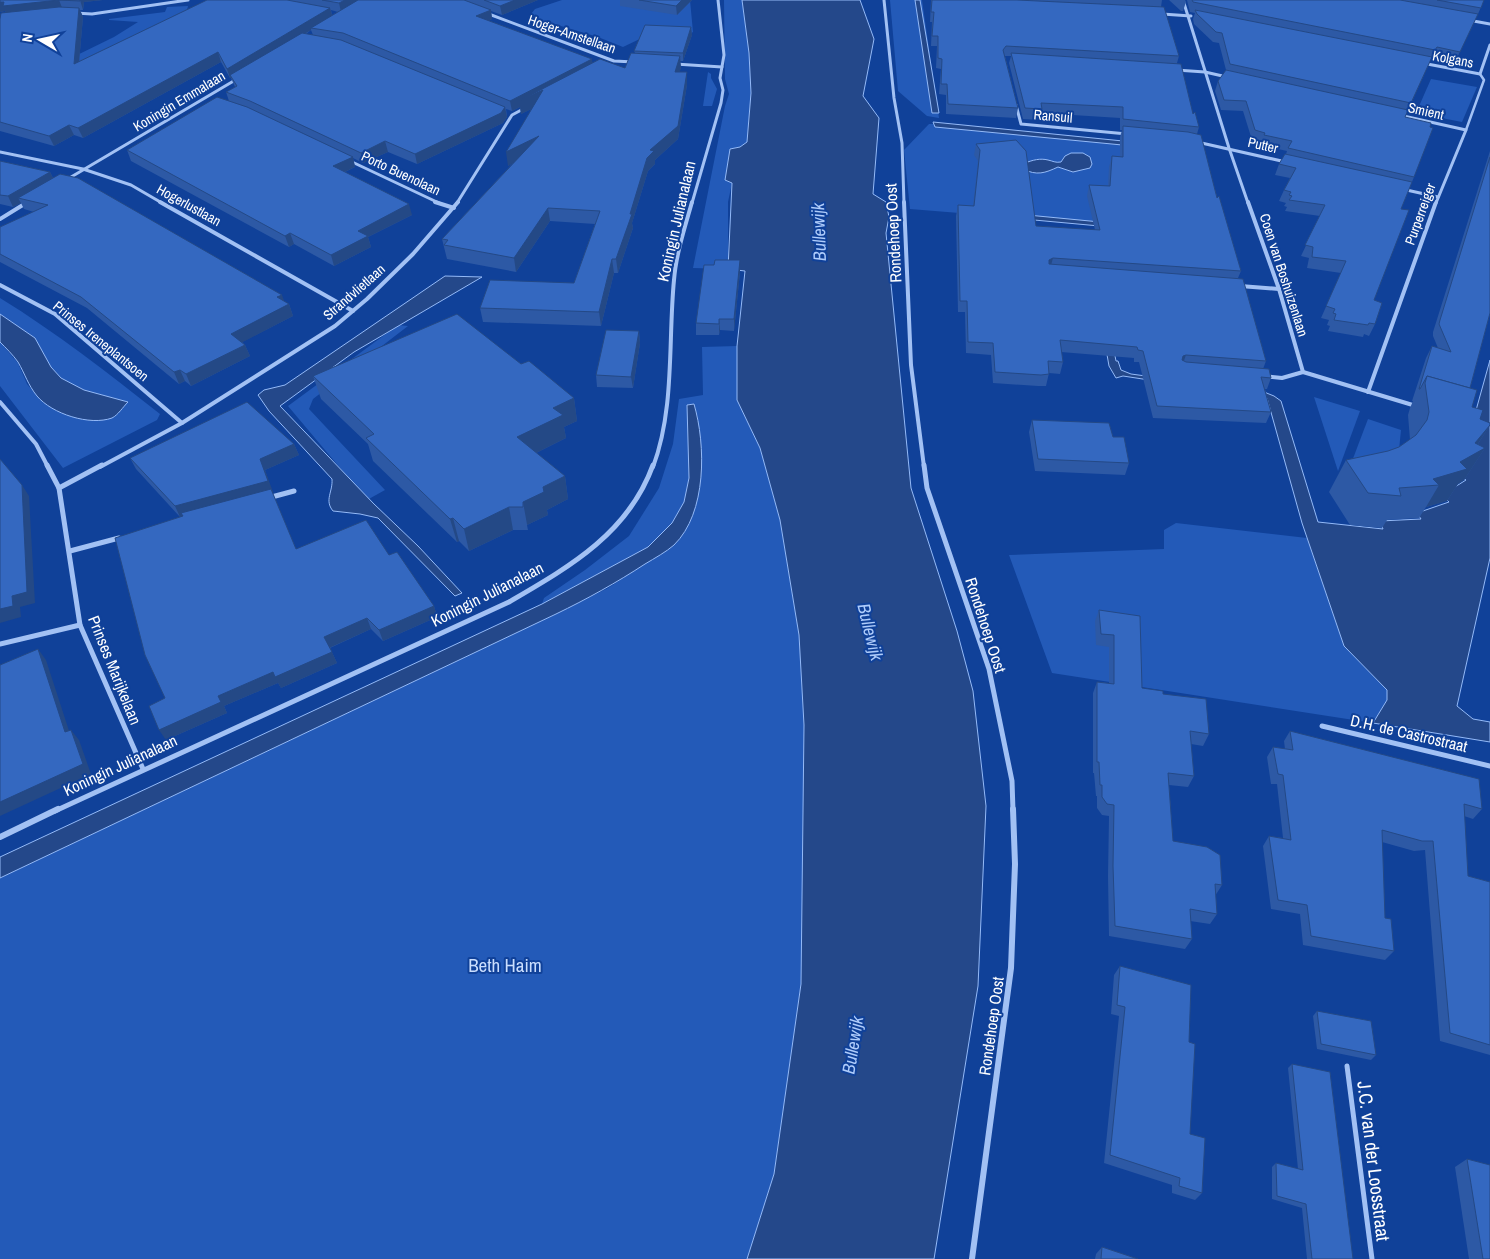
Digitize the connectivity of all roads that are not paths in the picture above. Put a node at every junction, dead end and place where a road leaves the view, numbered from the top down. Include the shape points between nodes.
1 (188, 0) edge
2 (718, 0) edge
3 (884, 0) edge
4 (1183, 0) edge
5 (478, 10) edge
6 (72, 13) edge
7 (1158, 14) edge
8 (1188, 15) junction
9 (1197, 17) edge
10 (1461, 18) edge
11 (1490, 24) edge
12 (1490, 45) edge
13 (614, 61) junction
14 (1414, 61) edge
15 (641, 62) edge
16 (669, 64) edge
17 (606, 65) edge
18 (722, 67) junction
19 (1167, 69) edge
20 (1205, 72) junction
21 (1480, 74) junction
22 (241, 77) edge
23 (1232, 78) edge
24 (1014, 96) edge
25 (201, 100) junction
26 (209, 102) edge
27 (529, 106) edge
28 (503, 112) edge
29 (1390, 113) edge
30 (512, 115) junction
31 (1466, 130) junction
32 (1137, 135) edge
33 (1194, 141) edge
34 (1229, 148) junction
35 (0, 152) edge
36 (341, 157) edge
37 (1292, 163) edge
38 (83, 169) junction
39 (58, 184) edge
40 (1401, 189) edge
41 (1438, 197) junction
42 (32, 200) edge
43 (454, 208) junction
44 (0, 219) edge
45 (0, 285) edge
46 (1239, 286) edge
47 (1279, 288) junction
48 (353, 311) junction
49 (1303, 372) junction
50 (1255, 376) edge
51 (1368, 392) junction
52 (0, 402) edge
53 (1426, 408) edge
54 (182, 423) junction
55 (60, 488) junction
56 (294, 491) dead end
57 (266, 498) edge
58 (126, 536) edge
59 (70, 551) junction
60 (80, 625) junction
61 (0, 644) edge
62 (1322, 726) dead end
63 (1490, 766) edge
64 (143, 769) junction
65 (0, 837) edge
66 (1346, 1066) dead end
67 (972, 1259) edge
68 (1372, 1259) edge

1 - 6 street via 92,14
2 - 18 street, Koningin Julianalaan via 724,55
3 - 67 street, Rondehoep Oost via 902,143 911,365 927,488 989,669 1012,781 1015,864 1012,968
4 - 8 street, Coen van Boshuizenlaan
5 - 13 street, Hoger-Amstellaan
7 - 8 street
8 - 9 street
8 - 20 street, Coen van Boshuizenlaan
10 - 11 street
12 - 21 street, Purperreiger
13 - 15 street, Hoger-Amstellaan
13 - 17 street
14 - 21 street, Kolgans
16 - 18 street
18 - 64 street, Koningin Julianalaan via 721,103 674,278 666,409 661,439 647,482 633,508 582,557 509,602
19 - 20 street
20 - 23 street
20 - 34 street, Coen van Boshuizenlaan
21 - 31 street, Purperreiger via 1484,80
22 - 25 street, Koningin Emmalaan
24 - 32 street, Ransuil via 1021,124
25 - 26 street
25 - 38 street, Koningin Emmalaan
27 - 30 street
28 - 30 street
29 - 31 street, Smient
30 - 43 street, Strandvlietlaan
31 - 41 street, Purperreiger
33 - 34 street
34 - 37 street, Putter
34 - 47 street, Coen van Boshuizenlaan
35 - 38 street, Hogerlustlaan
36 - 43 street, Porto Buenolaan
38 - 39 street, Koningin Emmalaan
38 - 48 street, Hogerlustlaan via 131,185
40 - 41 street
41 - 51 street, Purperreiger
42 - 44 street
43 - 48 street, Strandvlietlaan via 413,254
45 - 54 street, Prinses Ireneplantsoen via 55,314
46 - 47 street
47 - 49 street, Coen van Boshuizenlaan
48 - 54 street, Strandvlietlaan via 335,326
49 - 50 street via 1282,378
49 - 51 street
51 - 53 street
52 - 55 street via 36,444
54 - 55 street, Strandvlietlaan
55 - 59 street, Prinses Marijkelaan
56 - 57 street
58 - 59 street
59 - 60 street, Prinses Marijkelaan
60 - 61 street
60 - 64 street, Prinses Marijkelaan
62 - 63 street, D.H. de Castrostraat
64 - 65 street, Koningin Julianalaan
66 - 68 lane, J.C. van der Loosstraat

